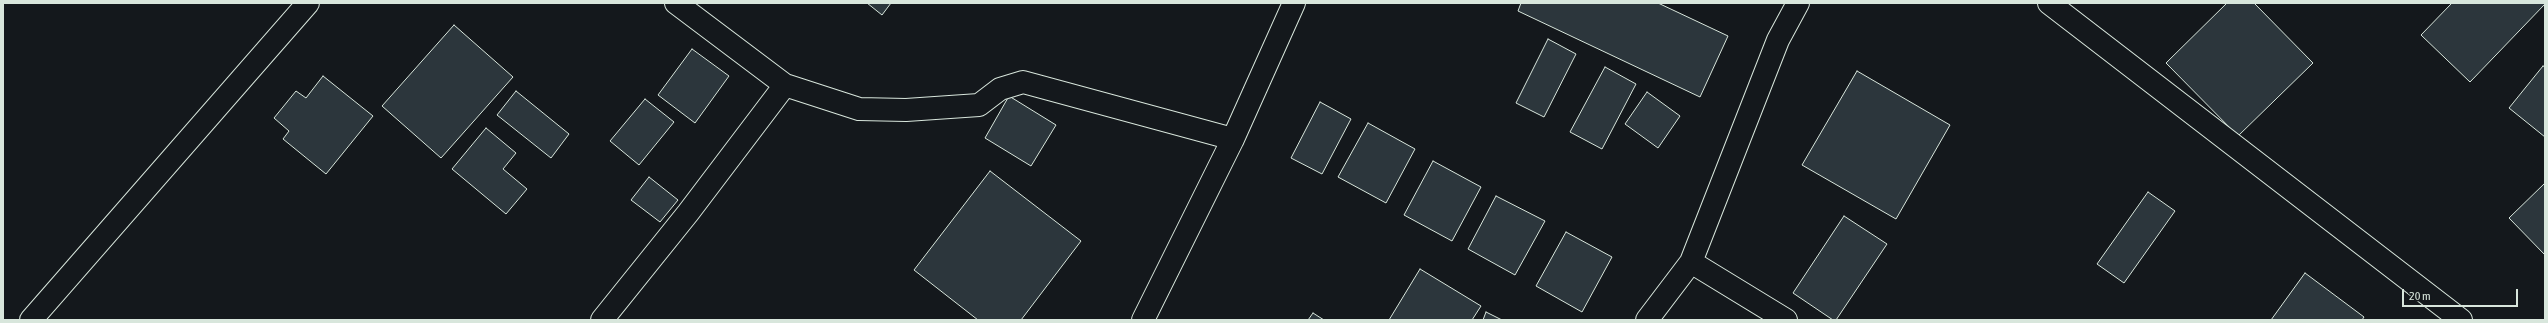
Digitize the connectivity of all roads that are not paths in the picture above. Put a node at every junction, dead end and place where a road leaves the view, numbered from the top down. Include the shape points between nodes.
1 (308, 3) edge
2 (676, 3) edge
3 (1294, 3) edge
4 (1798, 3) edge
5 (2049, 3) edge
6 (785, 85) junction
7 (1233, 139) junction
8 (1691, 262) junction
9 (31, 320) edge
10 (602, 320) edge
11 (1143, 320) edge
12 (1647, 320) edge
13 (1786, 320) edge
14 (2461, 320) edge

1 - 9 street
2 - 6 street
3 - 7 street
4 - 8 street via 1778,40
5 - 14 street
6 - 7 street via 859,109 906,110 979,105 1000,89 1023,82
6 - 10 street via 688,213
7 - 11 street
8 - 12 street
8 - 13 street

